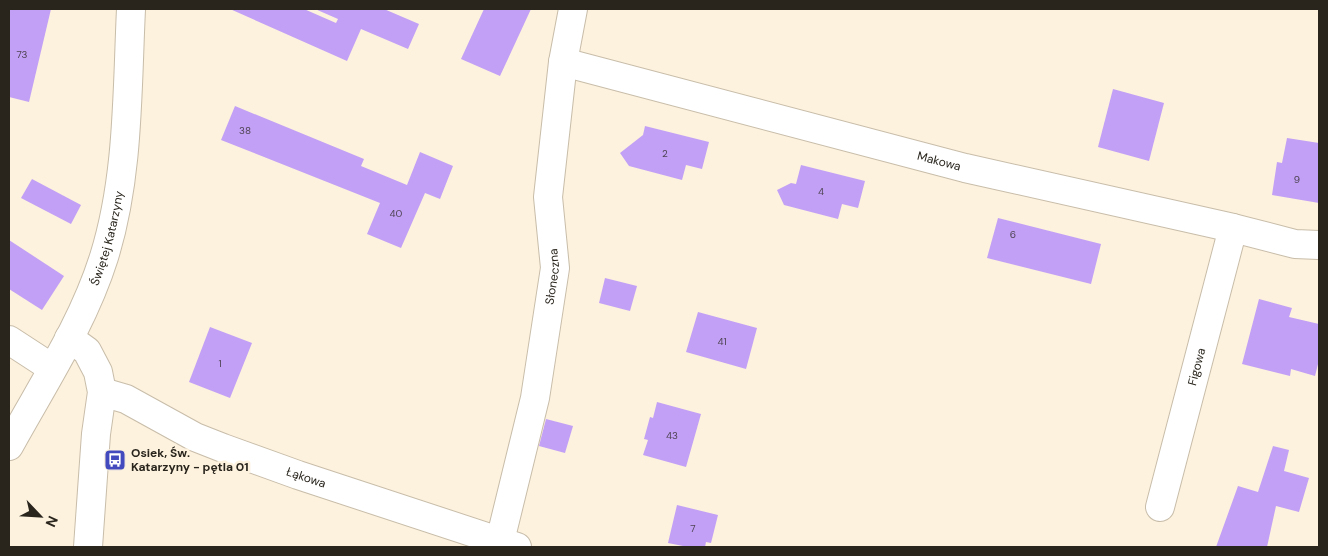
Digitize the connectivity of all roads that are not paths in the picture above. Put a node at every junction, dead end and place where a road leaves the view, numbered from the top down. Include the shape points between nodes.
1 (131, 9) edge
2 (573, 9) edge
3 (563, 62) junction
4 (1233, 228) junction
5 (1319, 245) edge
6 (69, 338) junction
7 (9, 340) edge
8 (52, 368) junction
9 (102, 392) junction
10 (9, 446) edge
11 (1160, 507) dead end
12 (509, 544) edge
13 (88, 547) edge

1 - 6 street, Świętej Katarzyny via 123,153 113,219 104,256
2 - 3 street, Słoneczna
3 - 4 street, Makowa via 965,168
3 - 12 street, Słoneczna via 548,197 555,268 536,398
4 - 5 street, Makowa via 1295,244
4 - 11 street, Figowa
6 - 8 street, Świętej Katarzyny
6 - 9 street via 88,351 98,372
7 - 8 street
8 - 10 street, Świętej Katarzyny
9 - 12 street, Łąkowa via 126,399 222,448
9 - 13 street

